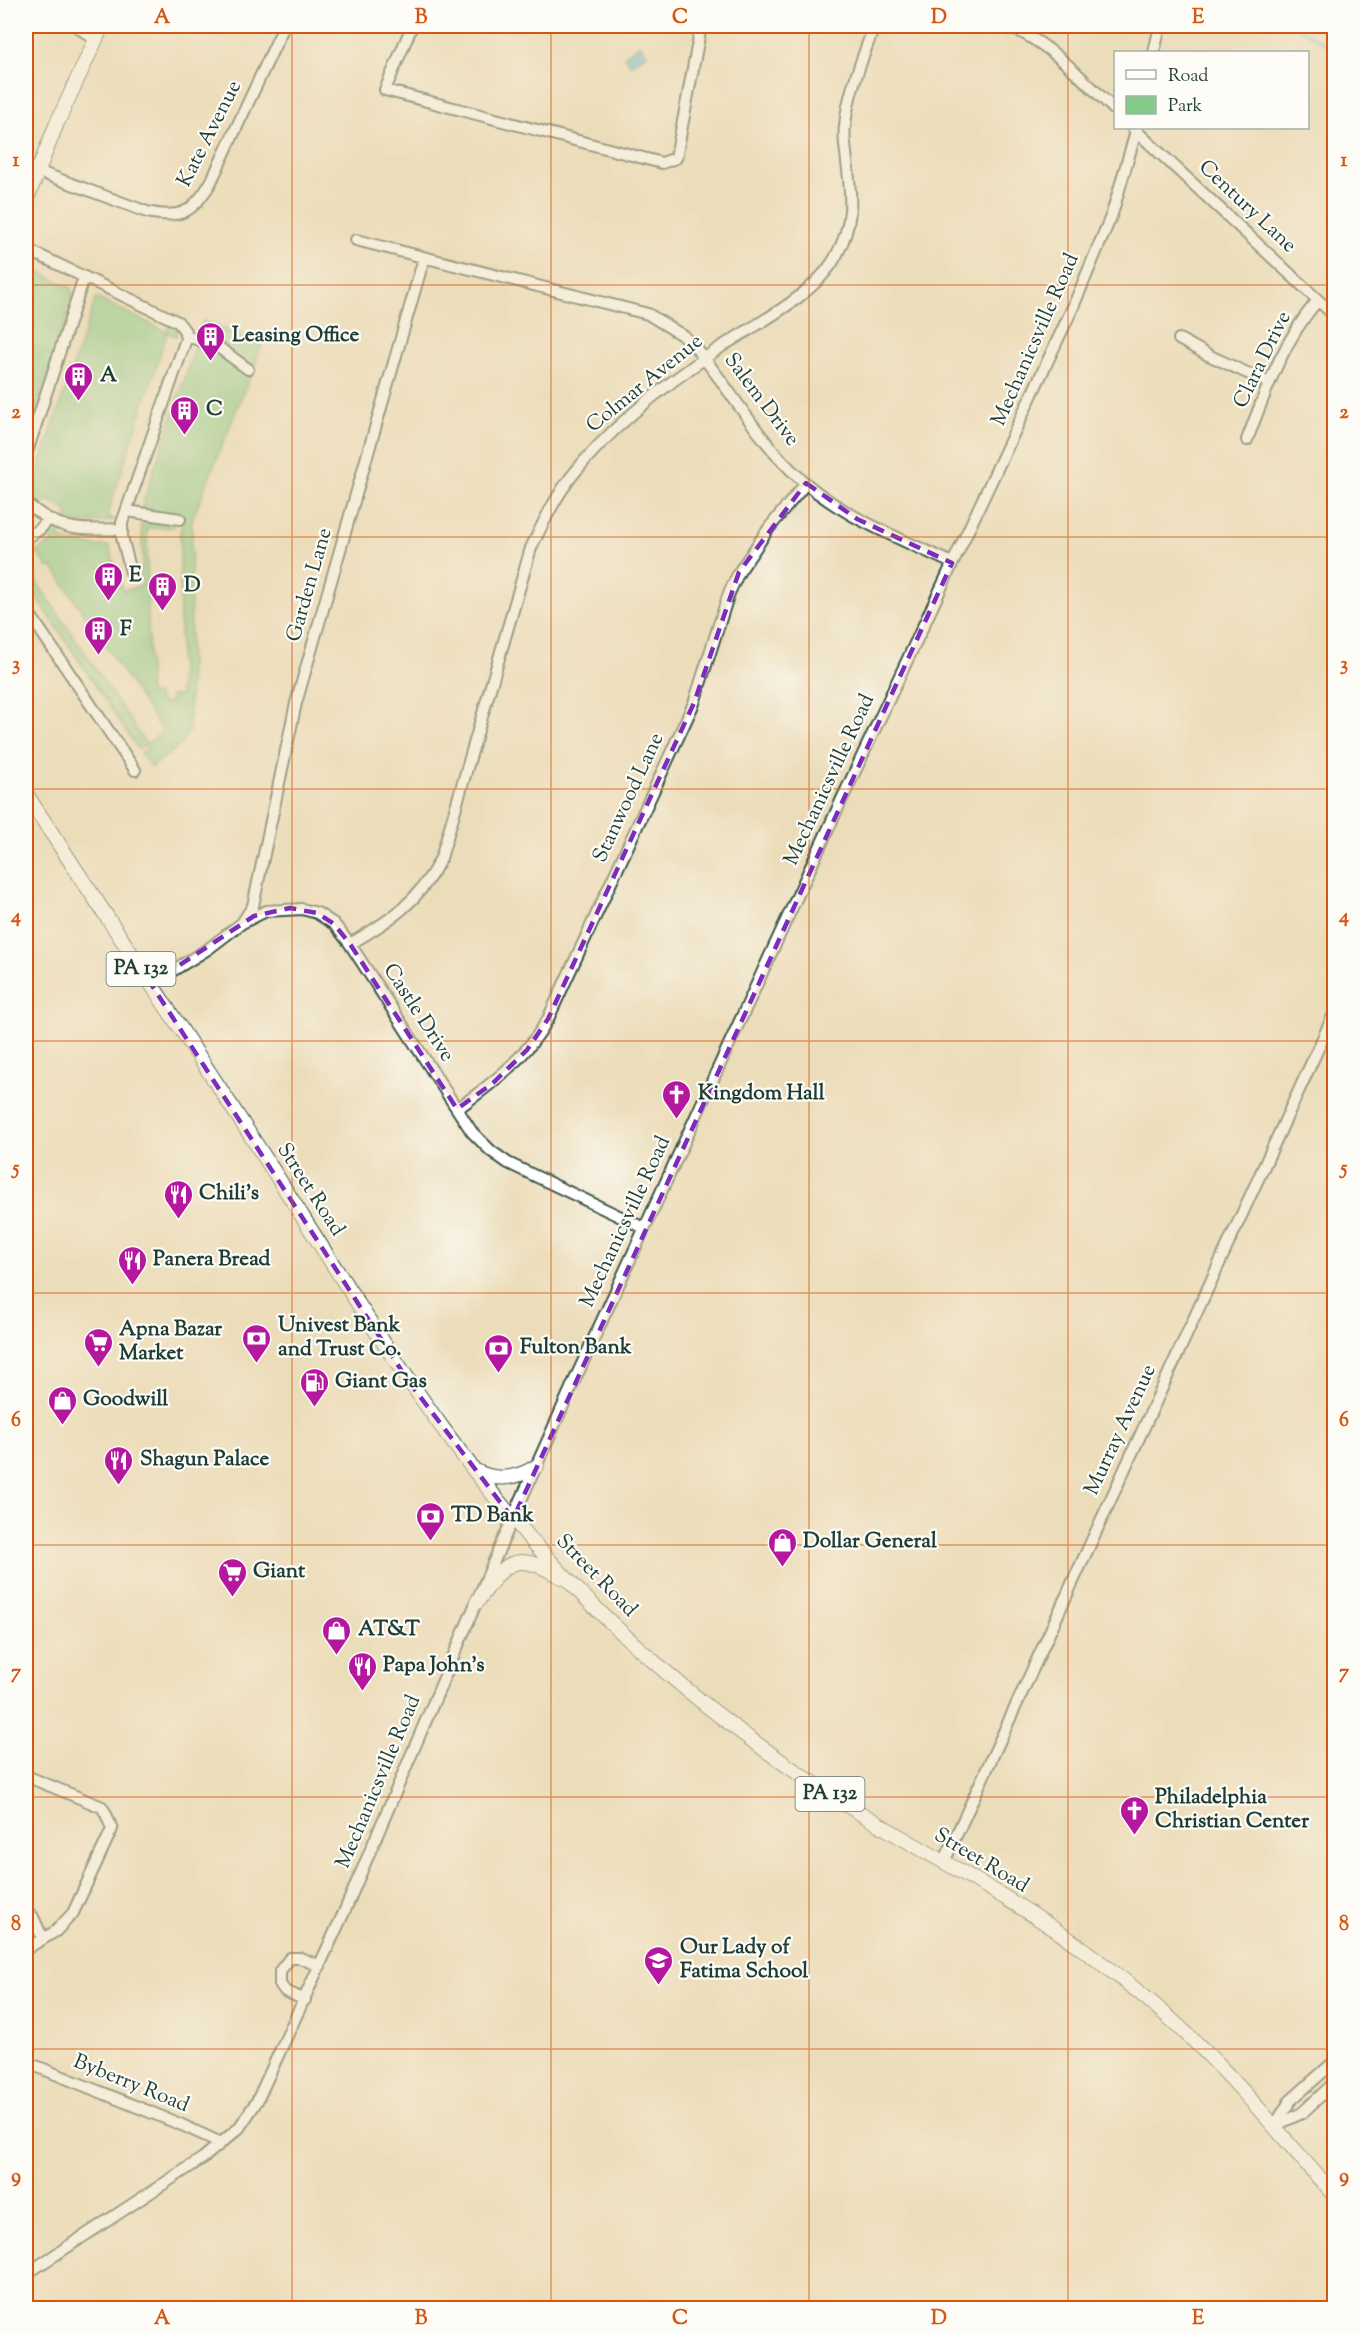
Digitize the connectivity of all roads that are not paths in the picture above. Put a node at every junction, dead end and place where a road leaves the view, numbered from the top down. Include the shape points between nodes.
1 (76, 26) edge
2 (102, 26) edge
3 (284, 26) edge
4 (412, 26) edge
5 (701, 26) edge
6 (873, 26) edge
7 (996, 26) edge
8 (1035, 26) edge
9 (1160, 26) edge
10 (1019, 31) junction
11 (95, 39) junction
12 (1154, 51) edge
13 (1114, 109) edge
14 (1135, 129) edge
15 (32, 168) edge
16 (26, 201) edge
17 (356, 240) dead end
18 (26, 249) edge
19 (424, 258) junction
20 (84, 277) junction
21 (1318, 300) junction
22 (1335, 315) edge
23 (185, 335) junction
24 (1179, 339) dead end
25 (705, 358) junction
26 (248, 369) dead end
27 (1269, 383) junction
28 (1247, 440) dead end
29 (26, 455) edge
30 (806, 483) junction
31 (26, 503) edge
32 (127, 512) junction
33 (180, 519) dead end
34 (48, 520) junction
35 (122, 529) junction
36 (26, 538) edge
37 (952, 563) junction
38 (131, 572) dead end
39 (26, 609) edge
40 (135, 770) dead end
41 (26, 794) edge
42 (242, 923) junction
43 (350, 944) junction
44 (151, 984) junction
45 (1335, 1014) edge
46 (457, 1109) junction
47 (644, 1228) junction
48 (537, 1466) junction
49 (472, 1469) junction
50 (513, 1519) junction
51 (569, 1581) junction
52 (477, 1602) junction
53 (26, 1776) edge
54 (944, 1862) junction
55 (26, 1910) edge
56 (43, 1938) junction
57 (26, 1949) edge
58 (320, 1966) junction
59 (304, 2000) junction
60 (26, 2062) edge
61 (1335, 2062) edge
62 (1335, 2084) edge
63 (1274, 2127) junction
64 (221, 2143) junction
65 (1335, 2195) edge
66 (26, 2274) edge

1 - 11 street
2 - 11 main road
3 - 15 street, Kate Avenue via 211,182 199,202 184,212 166,216 147,212
4 - 5 street via 385,90 662,163 676,158
6 - 25 street, Colmar Avenue via 844,124 851,208 844,239 827,269 794,300
7 - 10 street
8 - 10 street
9 - 12 street
10 - 13 street via 1071,69
11 - 15 main road
14 - 21 street, Century Lane
14 - 37 street, Mechanicsville Road via 1105,234
15 - 16 main road
17 - 19 street, Salem Drive
18 - 20 street
19 - 25 street, Salem Drive via 648,314 685,337
19 - 42 street, Garden Lane via 296,703 253,906
20 - 23 street via 178,322
20 - 29 street
21 - 22 street, Century Lane
21 - 27 street, Clara Drive via 1302,319
23 - 26 street via 218,347
23 - 32 street
24 - 27 street
25 - 30 street, Salem Drive via 772,449
25 - 43 street, Colmar Avenue via 614,430 561,492 531,548 441,858 424,887 402,911
27 - 28 street, Clara Drive
30 - 37 street, Salem Drive via 857,519
30 - 46 street, Stanwood Lane via 750,554 734,583 694,703 548,1019 510,1069
31 - 34 street
32 - 33 street
32 - 35 street
34 - 35 street via 82,530
34 - 36 street
35 - 38 street
37 - 47 street, Mechanicsville Road
39 - 40 street
41 - 44 main road, Street Road / PA 132
42 - 43 street, Castle Drive via 266,911 302,909 324,916
42 - 44 street, Castle Drive
43 - 46 street, Castle Drive
44 - 49 main road, Street Road / PA 132 via 409,1382
45 - 54 street, Murray Avenue
46 - 47 street, Castle Drive via 472,1132 508,1164
47 - 48 street, Mechanicsville Road
48 - 49 main road via 508,1478
48 - 50 street, Mechanicsville Road
49 - 50 main road, Street Road / PA 132
50 - 51 main road, Street Road / PA 132
50 - 52 street, Mechanicsville Road
51 - 52 main road via 537,1565 517,1562 502,1569
51 - 54 main road, Street Road / PA 132 via 650,1659 749,1740 844,1803
52 - 58 street, Mechanicsville Road
53 - 56 street via 102,1807 112,1829 73,1913 65,1924
54 - 63 main road, Street Road / PA 132 via 1070,1940 1129,1984 1190,2037
55 - 56 street
56 - 57 street
58 - 59 street, Mechanicsville Road
58 - 59 street via 290,1958 280,1971 280,1984 285,1991
59 - 64 street, Mechanicsville Road via 257,2101 239,2128
60 - 64 street, Byberry Road
61 - 63 street via 1290,2101
62 - 63 street via 1302,2113
63 - 65 main road, Street Road / PA 132
64 - 66 street, Mechanicsville Road

